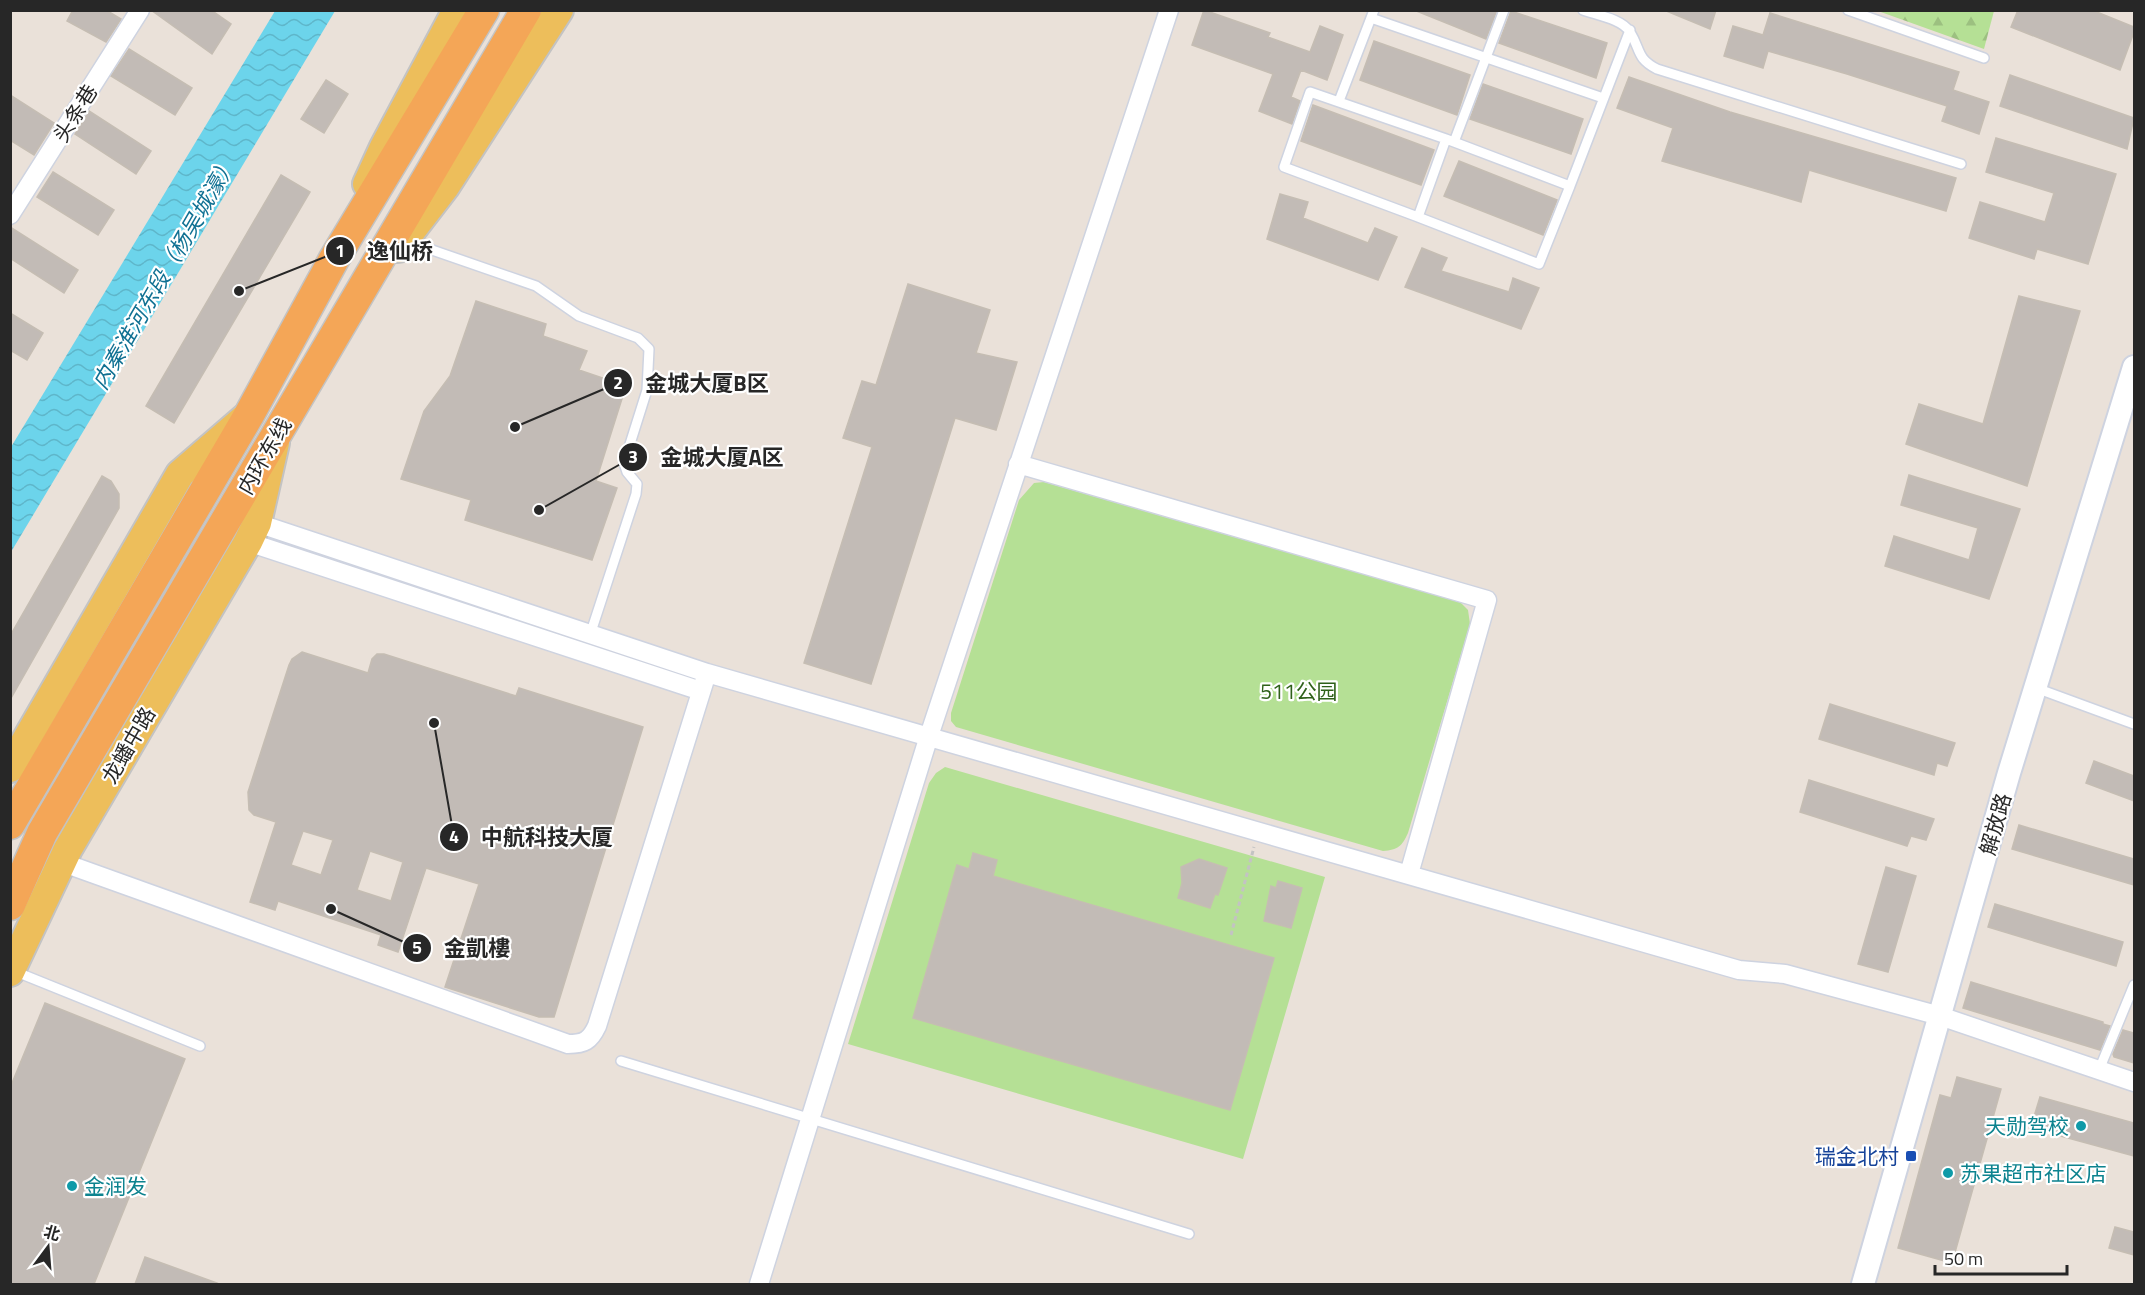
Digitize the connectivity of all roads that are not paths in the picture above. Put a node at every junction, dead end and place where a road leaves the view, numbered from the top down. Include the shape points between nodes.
1 (140, 10) edge
2 (458, 10) edge
3 (484, 10) edge
4 (526, 10) edge
5 (558, 10) edge
6 (1169, 10) edge
7 (1504, 10) edge
8 (1583, 10) edge
9 (1848, 10) edge
10 (1372, 14) edge
11 (1630, 30) junction
12 (1984, 58) dead end
13 (1603, 99) junction
14 (1339, 101) junction
15 (1450, 141) junction
16 (1960, 165) dead end
17 (1570, 186) junction
18 (10, 216) edge
19 (1418, 217) junction
20 (404, 240) junction
21 (334, 259) junction
22 (351, 309) junction
23 (2134, 367) edge
24 (249, 415) junction
25 (277, 433) junction
26 (1018, 464) junction
27 (252, 532) junction
28 (590, 635) junction
29 (704, 682) junction
30 (2036, 688) junction
31 (2134, 724) edge
32 (928, 739) junction
33 (10, 768) edge
34 (10, 824) edge
35 (61, 862) junction
36 (1409, 874) junction
37 (10, 905) edge
38 (11, 971) edge
39 (2134, 985) edge
40 (1940, 1016) junction
41 (200, 1046) dead end
42 (621, 1061) dead end
43 (2099, 1070) junction
44 (2134, 1082) edge
45 (810, 1120) junction
46 (1189, 1234) dead end
47 (759, 1284) edge
48 (1863, 1284) edge

1 - 18 street, 头条巷
2 - 21 main road via 384,147
3 - 21 highway, 内环东线
4 - 22 highway, 内环东线
5 - 20 main road via 445,187
6 - 26 street
7 - 15 lane
8 - 11 lane
9 - 12 lane
10 - 13 lane
10 - 14 lane
11 - 13 lane
11 - 16 lane via 1644,62 1657,69
13 - 17 lane
14 - 15 lane
14 - 19 lane via 1310,92 1284,167
15 - 17 lane
15 - 19 lane
17 - 19 lane via 1539,264
20 - 22 main road
20 - 28 lane via 536,286 579,316 638,338 649,349 647,390 624,462 637,484 636,494
21 - 24 highway, 内环东线
22 - 25 highway, 内环东线
23 - 30 street, 解放路
24 - 33 main road via 180,474
24 - 34 highway, 内环东线
25 - 27 main road, 龙蟠中路
25 - 37 highway, 内环东线 via 42,833
26 - 32 street
26 - 36 street via 1487,600
27 - 28 street
27 - 29 street
27 - 35 main road, 龙蟠中路
28 - 29 street
29 - 32 street
29 - 35 street via 597,1026 591,1038 581,1044 568,1044
30 - 31 lane
30 - 40 street, 解放路
32 - 36 street
32 - 45 street
35 - 38 main road, 龙蟠中路
36 - 40 street via 1739,970 1785,974
38 - 41 lane
39 - 43 lane
40 - 43 street
40 - 48 street, 解放路
42 - 45 lane
43 - 44 street
45 - 46 lane
45 - 47 street

